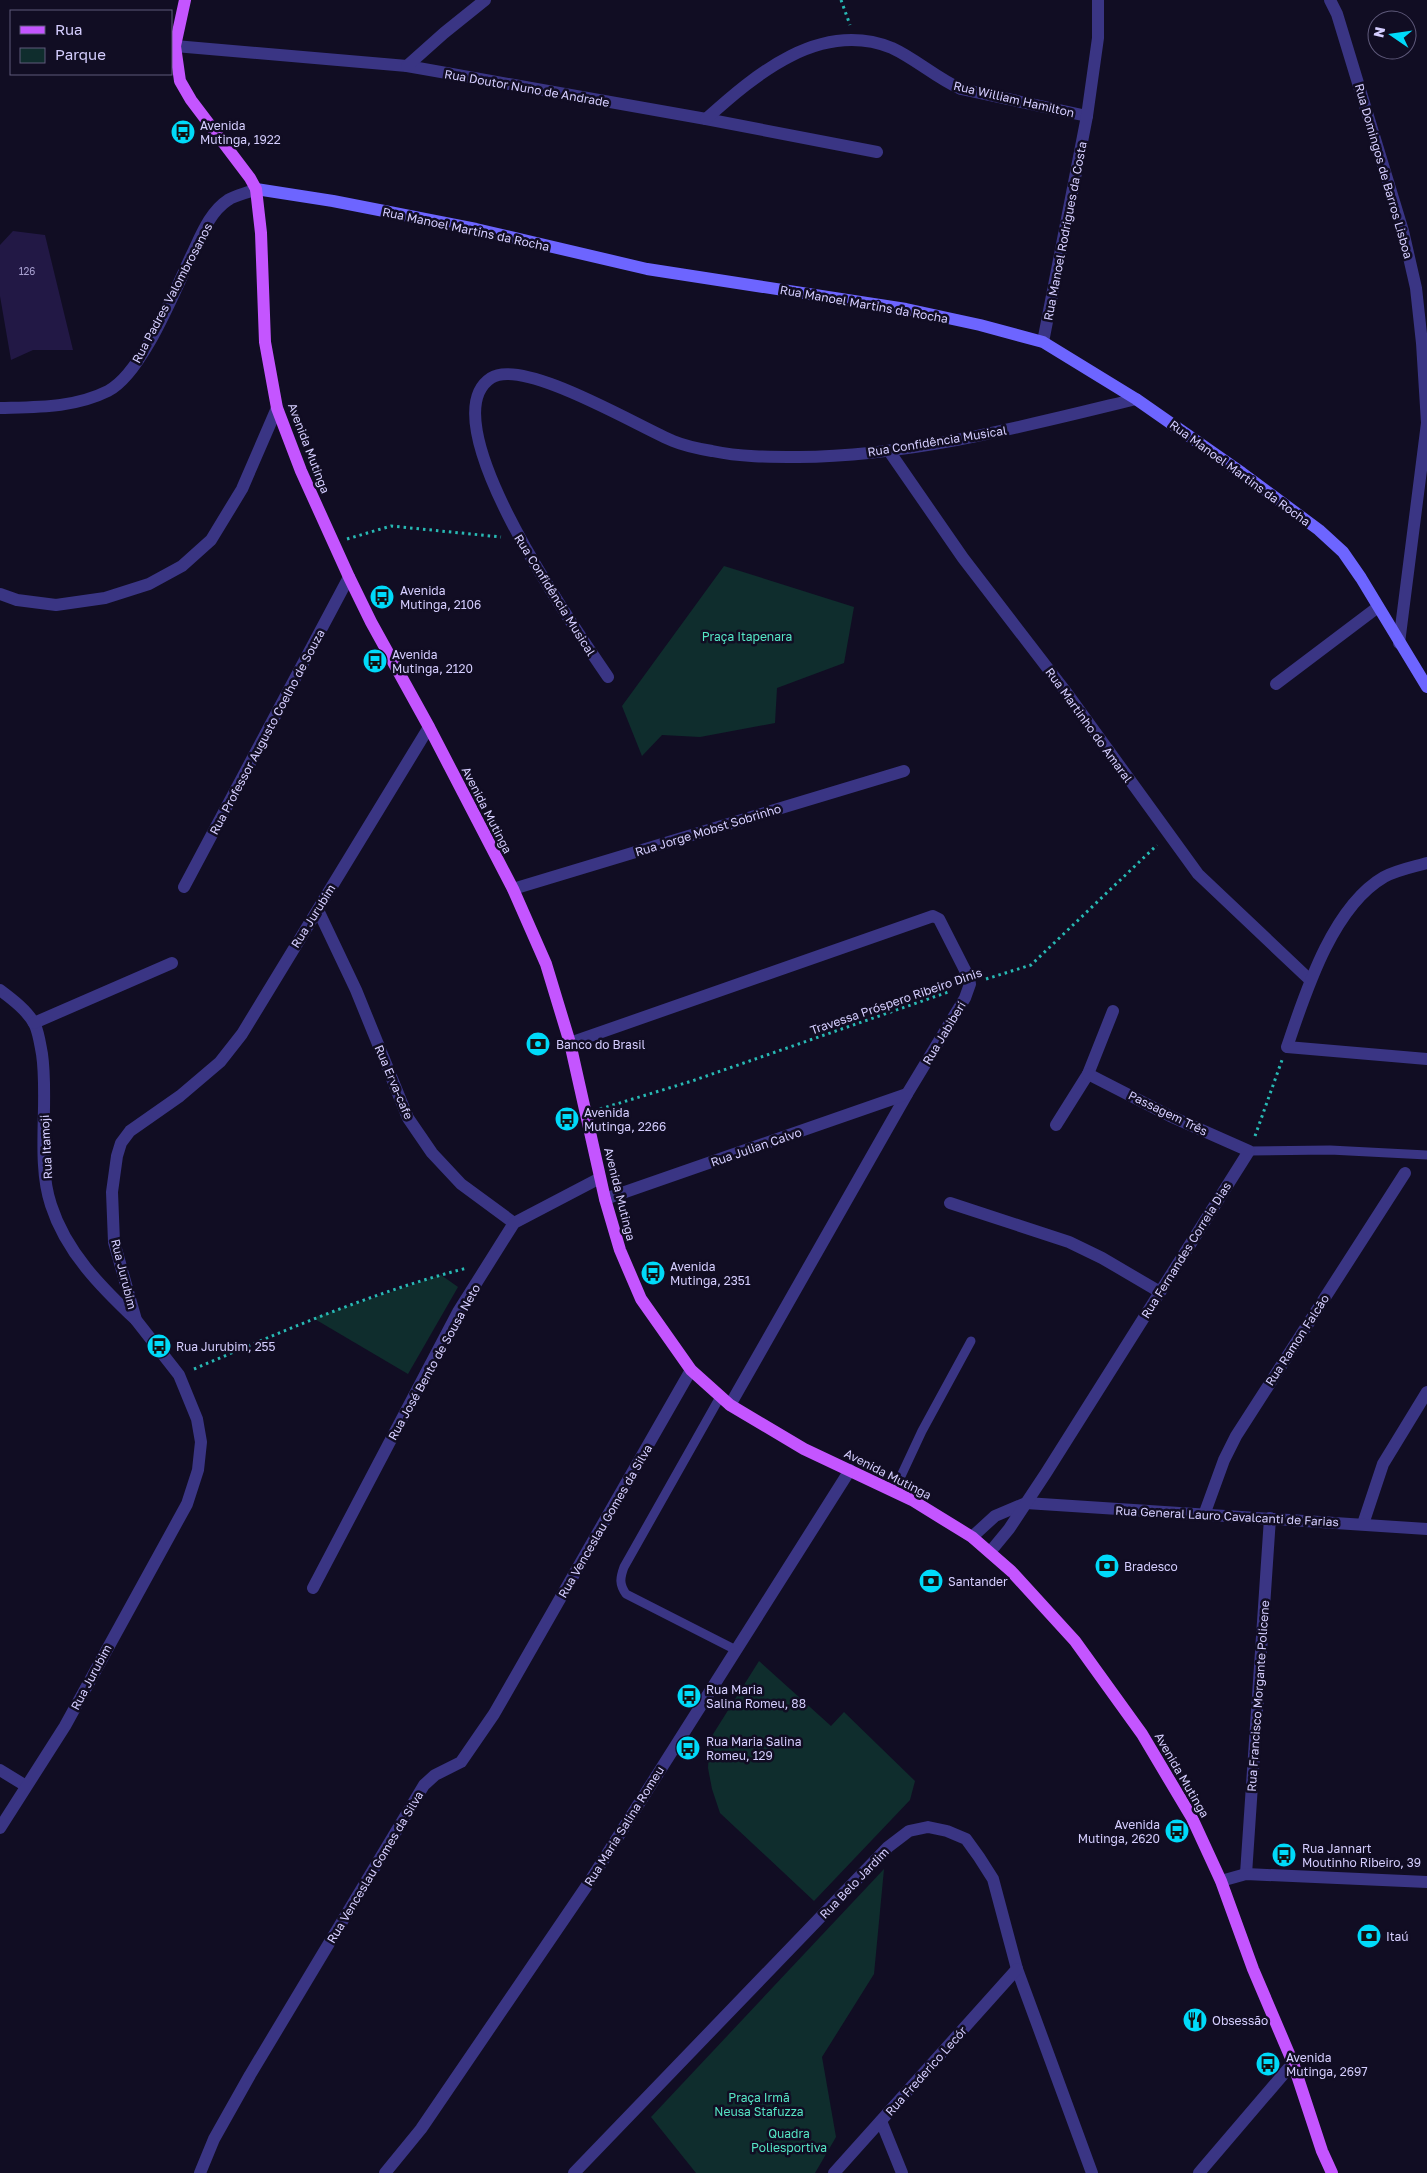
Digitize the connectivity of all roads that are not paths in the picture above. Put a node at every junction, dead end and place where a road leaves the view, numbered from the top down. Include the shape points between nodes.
1 (185, 0) edge
2 (485, 0) edge
3 (1098, 0) edge
4 (1330, 0) edge
5 (175, 46) junction
6 (407, 66) junction
7 (1087, 116) junction
8 (706, 119) junction
9 (877, 152) dead end
10 (256, 190) junction
11 (1043, 342) junction
12 (1136, 400) junction
13 (0, 408) edge
14 (278, 408) junction
15 (1427, 423) edge
16 (889, 452) junction
17 (349, 577) junction
18 (0, 594) edge
19 (1378, 608) junction
20 (1399, 643) junction
21 (608, 677) dead end
22 (1276, 684) dead end
23 (1427, 687) edge
24 (428, 727) junction
25 (904, 771) dead end
26 (1427, 863) edge
27 (184, 887) dead end
28 (513, 889) junction
29 (318, 910) junction
30 (172, 963) dead end
31 (1310, 980) junction
32 (0, 990) edge
33 (1113, 1011) dead end
34 (34, 1024) junction
35 (570, 1043) junction
36 (1427, 1059) edge
37 (1088, 1074) junction
38 (907, 1094) junction
39 (1056, 1124) dead end
40 (1249, 1151) junction
41 (1427, 1155) edge
42 (1405, 1173) dead end
43 (600, 1178) junction
44 (605, 1199) junction
45 (950, 1203) dead end
46 (514, 1223) junction
47 (1160, 1292) junction
48 (136, 1320) junction
49 (971, 1341) dead end
50 (691, 1370) junction
51 (1427, 1392) edge
52 (725, 1401) junction
53 (850, 1470) junction
54 (894, 1491) junction
55 (1026, 1503) junction
56 (1204, 1515) junction
57 (1270, 1518) junction
58 (1363, 1524) junction
59 (1427, 1529) edge
60 (972, 1537) junction
61 (990, 1552) junction
62 (313, 1588) dead end
63 (736, 1650) junction
64 (0, 1770) edge
65 (26, 1786) junction
66 (0, 1828) edge
67 (1246, 1874) junction
68 (1221, 1881) junction
69 (1427, 1882) edge
70 (1017, 1969) junction
71 (1293, 2063) junction
72 (881, 2121) junction
73 (200, 2173) edge
74 (385, 2173) edge
75 (574, 2173) edge
76 (834, 2173) edge
77 (902, 2173) edge
78 (1092, 2173) edge
79 (1200, 2173) edge
80 (1332, 2173) edge

1 - 5 main road, Avenida Mutinga
2 - 6 street
3 - 7 street, Rua Manoel Rodrigues da Costa via 1098,38
4 - 15 street, Rua Domingos de Barros Lisboa via 1403,231 1416,288
5 - 6 street, Rua Doutor Nuno de Andrade
5 - 10 main road, Avenida Mutinga via 180,81 190,100
6 - 8 street, Rua Doutor Nuno de Andrade
7 - 8 street, Rua William Hamilton via 961,89 944,82 892,48 854,40 829,42 777,62 747,82
7 - 11 street, Rua Manoel Rodrigues da Costa
8 - 9 street, Rua Doutor Nuno de Andrade
10 - 11 main road, Rua Manoel Martins da Rocha via 333,201 476,229 647,270 906,309
10 - 13 street, Rua Padres Valombrosanos via 228,200 207,223 149,342 125,378 92,398 54,407
10 - 14 main road, Avenida Mutinga via 265,342
11 - 12 main road, Rua Manoel Martins da Rocha
12 - 16 street, Rua Confidência Musical via 1011,429
12 - 19 main road, Rua Manoel Martins da Rocha via 1319,530 1342,552
14 - 17 main road, Avenida Mutinga via 301,471
14 - 18 street via 242,489 211,540 182,566 149,584 105,598 56,605 17,600
15 - 20 street, Rua Domingos de Barros Lisboa
16 - 21 street, Rua Confidência Musical via 819,457 760,457 713,452 675,442 569,390 514,375 490,378 479,391 475,408 485,463 519,539
16 - 31 street, Rua Martinho do Amaral via 963,558 1069,696 1198,874
17 - 24 main road, Avenida Mutinga
17 - 27 street, Rua Professor Augusto Coelho de Souza
19 - 20 main road, Rua Manoel Martins da Rocha
19 - 22 street
20 - 23 main road, Rua Manoel Martins da Rocha
24 - 28 main road, Avenida Mutinga
24 - 29 street, Rua Jurubim
25 - 28 street, Rua Jorge Mobst Sobrinho
26 - 31 street via 1384,878 1363,894 1346,913
28 - 35 main road, Avenida Mutinga via 546,964
29 - 46 street, Rua Erva-cafe via 356,990 408,1118 432,1153 461,1184
29 - 48 street, Rua Jurubim via 242,1034 220,1062 180,1096 130,1131 121,1143 112,1192 114,1242
30 - 34 street
31 - 36 street via 1287,1047
32 - 34 street, Rua Itamoji
33 - 37 street
34 - 48 street, Rua Itamoji via 44,1070 45,1166 51,1205 72,1249 98,1284
35 - 38 street, Rua Jabiberi via 933,916 939,919 970,984 965,998
35 - 43 main road, Avenida Mutinga
37 - 39 street
37 - 40 street, Passagem Três via 1170,1116
38 - 44 street, Rua Julian Calvo
38 - 52 street, Rua Jabiberi
40 - 41 lane via 1330,1150
40 - 47 street, Rua Fernandes Correia Dias
42 - 56 street, Rua Ramon Falcão via 1236,1436
43 - 44 main road, Avenida Mutinga
43 - 46 street
44 - 50 main road, Avenida Mutinga via 620,1250 641,1299
45 - 47 street via 1069,1242
46 - 62 street, Rua José Bento de Sousa Neto via 458,1312
47 - 55 street, Rua Fernandes Correia Dias
48 - 65 street, Rua Jurubim via 179,1375 197,1419 201,1442 198,1470 187,1504 65,1726
49 - 54 lane
50 - 52 main road, Avenida Mutinga
50 - 73 street, Rua Venceslau Gomes da Silva via 494,1714 461,1762 435,1775 424,1785 250,2076 214,2139
51 - 58 street via 1383,1464
52 - 53 main road, Avenida Mutinga via 804,1449
52 - 63 lane via 624,1568 620,1586 626,1594
53 - 54 main road, Avenida Mutinga
53 - 63 street, Rua Maria Salina Romeu
54 - 60 main road, Avenida Mutinga
55 - 56 street, Rua General Lauro Cavalcanti de Farias
55 - 60 street via 995,1516
55 - 61 street, Rua Fernandes Correia Dias
56 - 57 street, Rua General Lauro Cavalcanti de Farias
57 - 58 street, Rua General Lauro Cavalcanti de Farias
57 - 67 street, Rua Francisco Morgante Policene
58 - 59 street, Rua General Lauro Cavalcanti de Farias
60 - 61 main road, Avenida Mutinga
61 - 68 main road, Avenida Mutinga via 1075,1641 1142,1734 1192,1818
63 - 74 street, Rua Maria Salina Romeu via 590,1881 420,2129
64 - 65 street
65 - 66 street, Rua Jurubim
67 - 68 street
67 - 69 street
68 - 71 main road, Avenida Mutinga
70 - 72 street, Rua Frederico Lecór
70 - 75 street, Rua Belo Jardim via 993,1879 966,1839 928,1827 909,1831 888,1846
70 - 78 street, Rua Belo Jardim
71 - 79 street
71 - 80 main road, Avenida Mutinga
72 - 76 street, Rua Frederico Lecór
72 - 77 street

